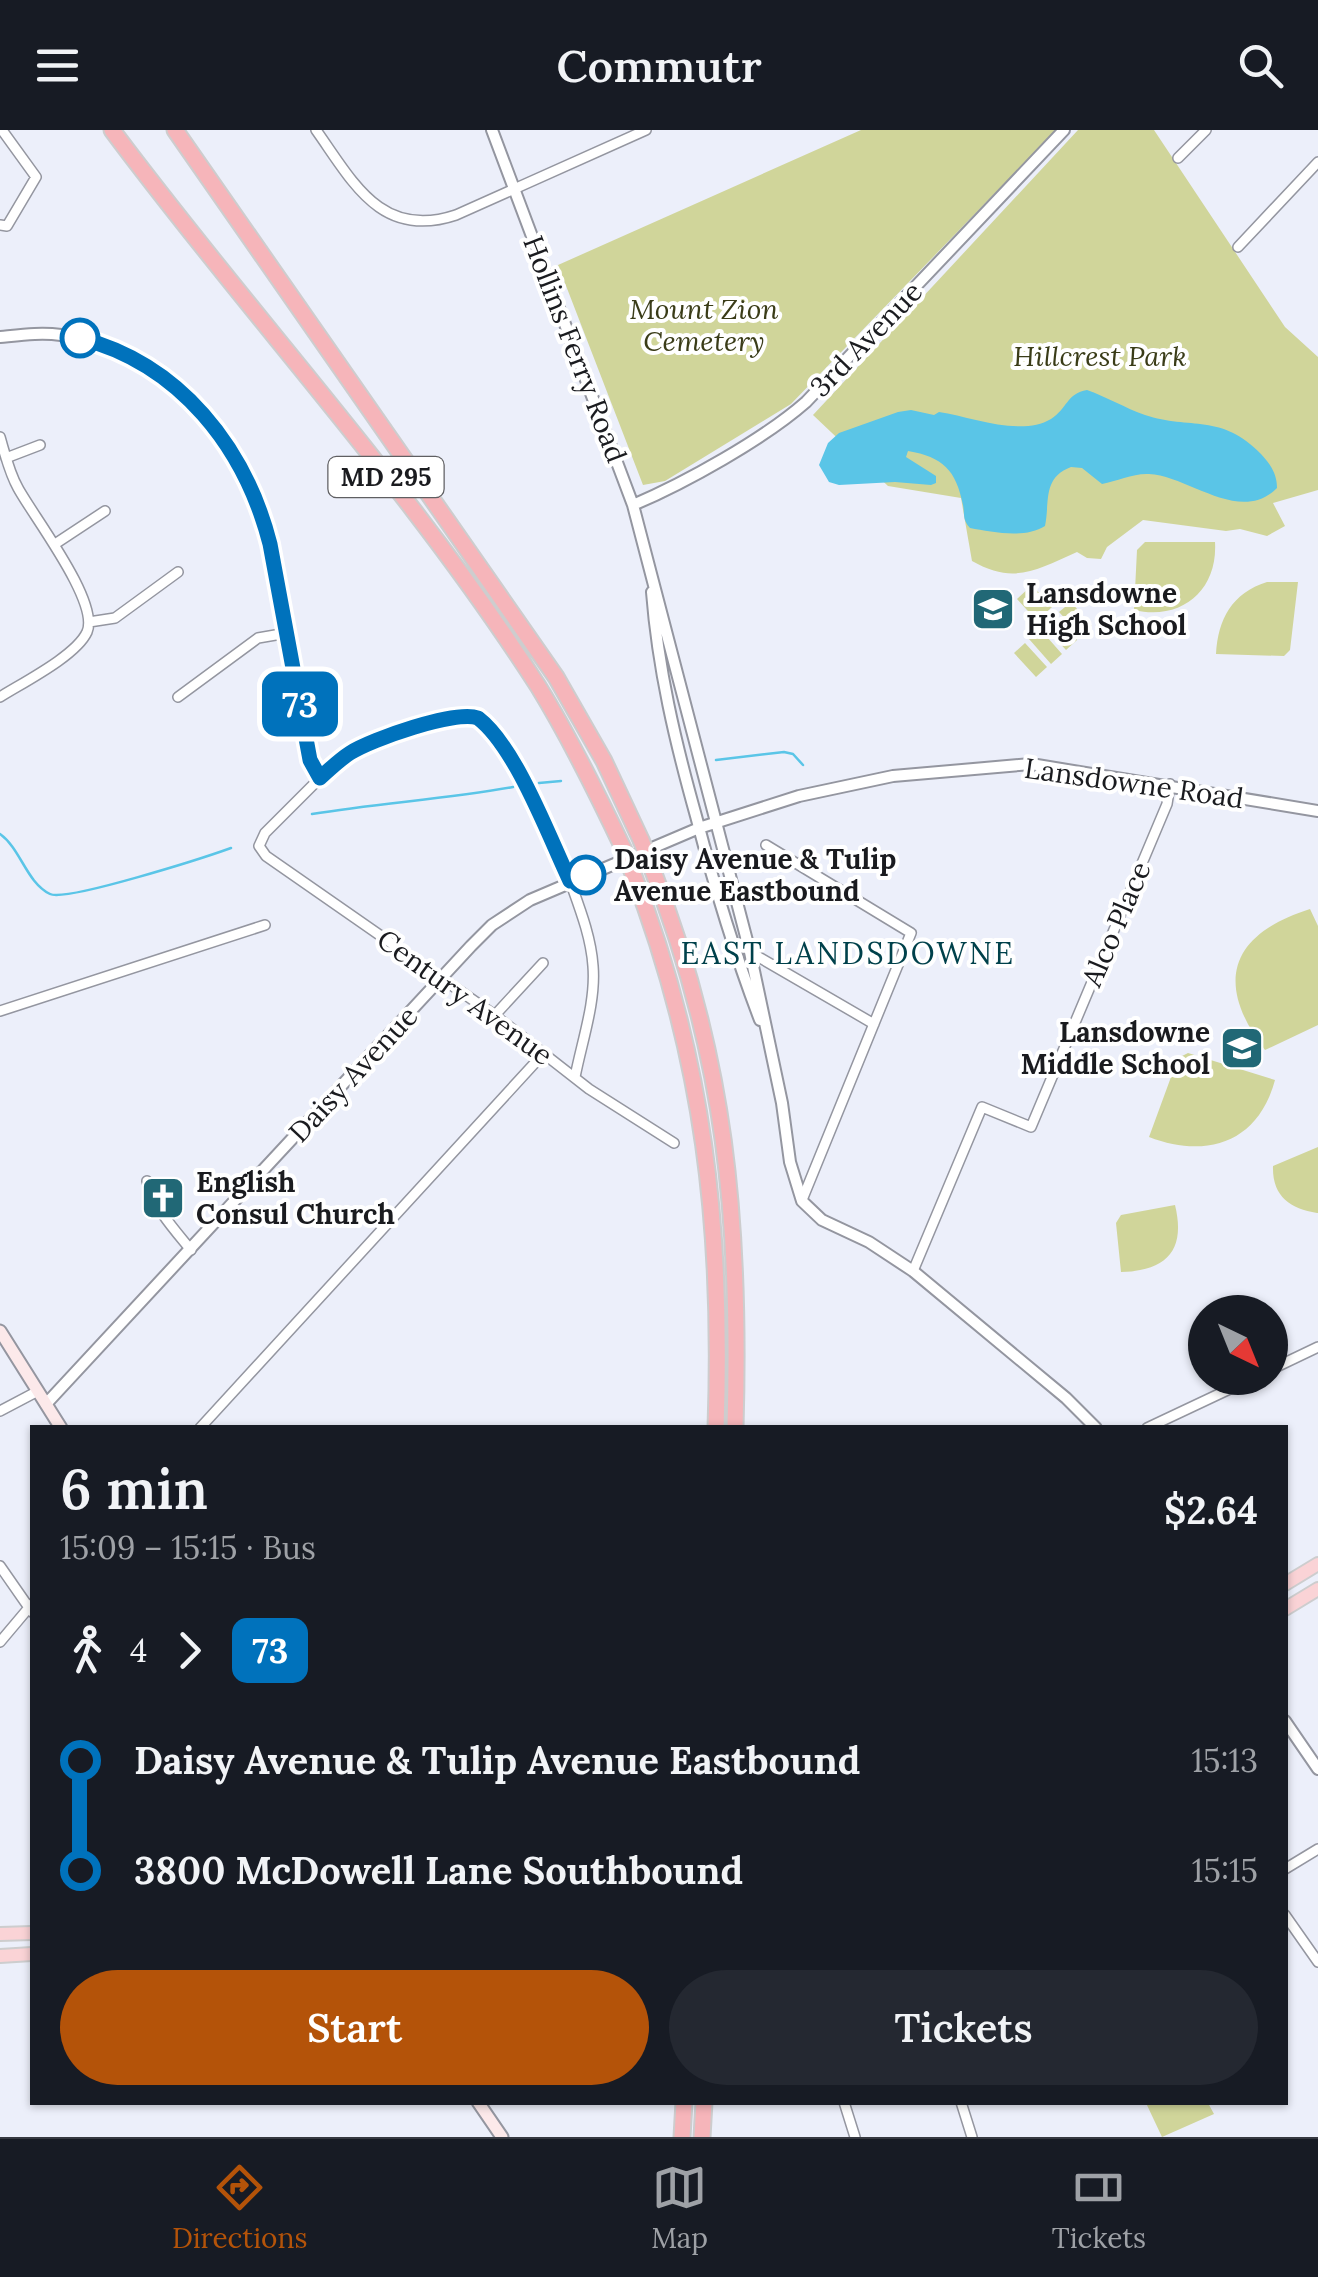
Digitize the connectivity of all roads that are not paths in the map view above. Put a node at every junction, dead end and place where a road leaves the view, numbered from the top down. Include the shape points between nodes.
1 (2, 130) edge
2 (112, 130) edge
3 (175, 130) edge
4 (316, 130) edge
5 (492, 130) edge
6 (646, 130) edge
7 (1064, 130) edge
8 (1206, 130) edge
9 (1178, 158) dead end
10 (1318, 162) edge
11 (515, 190) junction
12 (0, 225) edge
13 (1238, 247) dead end
14 (0, 337) edge
15 (0, 437) edge
16 (40, 445) dead end
17 (6, 458) junction
18 (633, 504) junction
19 (105, 511) dead end
20 (55, 544) junction
21 (650, 571) junction
22 (178, 572) dead end
23 (90, 622) junction
24 (287, 633) junction
25 (178, 697) dead end
26 (0, 698) edge
27 (320, 778) junction
28 (1170, 784) junction
29 (1318, 811) edge
30 (716, 822) junction
31 (699, 828) junction
32 (766, 845) dead end
33 (570, 881) junction
34 (265, 925) dead end
35 (750, 952) junction
36 (543, 964) dead end
37 (442, 979) junction
38 (0, 1011) edge
39 (494, 1015) junction
40 (874, 1024) junction
41 (772, 1052) junction
42 (544, 1053) junction
43 (575, 1077) junction
44 (674, 1143) dead end
45 (147, 1181) dead end
46 (802, 1201) junction
47 (190, 1250) junction
48 (913, 1271) junction
49 (0, 1331) edge
50 (1318, 1347) edge
51 (1288, 1361) edge
52 (38, 1391) junction
53 (1217, 1395) edge
54 (46, 1404) junction
55 (0, 1411) edge
56 (59, 1425) edge
57 (203, 1425) edge
58 (716, 1425) edge
59 (735, 1425) edge
60 (1093, 1425) edge
61 (1153, 1425) edge
62 (1318, 1564) edge
63 (0, 1566) edge
64 (1288, 1582) edge
65 (1318, 1589) edge
66 (30, 1607) edge
67 (1288, 1607) edge
68 (30, 1609) edge
69 (0, 1642) edge
70 (1288, 1725) edge
71 (1318, 1769) edge
72 (1318, 1849) edge
73 (1288, 1866) edge
74 (1288, 1919) edge
75 (30, 1932) edge
76 (0, 1934) edge
77 (30, 1954) edge
78 (0, 1956) edge
79 (1318, 1962) edge
80 (480, 2105) edge
81 (684, 2105) edge
82 (704, 2105) edge
83 (845, 2105) edge
84 (962, 2105) edge
85 (502, 2137) edge
86 (682, 2137) edge
87 (702, 2137) edge
88 (855, 2137) edge
89 (972, 2137) edge

1 - 12 street via 36,177 7,226
2 - 58 highway, MD 295, bridge via 511,646 623,848 677,1006 706,1144 716,1244
3 - 59 highway, MD 295, bridge via 556,677 641,840 697,1000 725,1140 736,1246
4 - 11 street via 361,192 397,217 439,220
5 - 11 street, Hollins Ferry Road
6 - 11 street
7 - 18 street, 3rd Avenue via 795,412
8 - 9 street
10 - 13 street
11 - 18 street, Hollins Ferry Road
14 - 24 street via 58,334 98,343 142,362 199,409 230,447 261,509
15 - 17 street
16 - 17 street
17 - 20 street
18 - 21 street, Hollins Ferry Road
19 - 20 street
20 - 23 street
21 - 30 street, Hollins Ferry Road
21 - 31 street, Hollins Ferry Road via 662,687
22 - 23 street via 115,618
23 - 26 street via 75,647
24 - 25 street via 245,645
24 - 27 street via 310,760
27 - 33 street via 362,746 458,716 478,718 520,775
27 - 37 street, Century Avenue via 259,846
28 - 29 street, Lansdowne Road
28 - 30 street, Lansdowne Road via 1031,764 932,771 850,783
28 - 48 street, Alco Place via 1031,1128 982,1107
30 - 31 street, Daisy Avenue
30 - 35 street, Hollins Ferry Road
31 - 33 street, Daisy Avenue
31 - 41 street, Hollins Ferry Road via 724,925
32 - 40 street via 911,933
33 - 37 street, Daisy Avenue via 492,926
33 - 43 street via 594,968
34 - 38 street
35 - 40 street
35 - 41 street, Hollins Ferry Road
36 - 39 street
37 - 39 street, Century Avenue
37 - 47 street, Daisy Avenue
39 - 42 street, Century Avenue
40 - 46 street
41 - 46 street, Hollins Ferry Road
42 - 43 street, Century Avenue
42 - 57 street
43 - 44 street, Century Avenue
45 - 47 street
46 - 48 street via 822,1220
47 - 54 street, Daisy Avenue
48 - 60 street
49 - 52 main road
50 - 51 street
52 - 54 main road
52 - 55 street
53 - 61 street
54 - 56 main road
62 - 64 main road
63 - 66 street
65 - 67 main road
68 - 69 street
70 - 71 street
72 - 73 street
74 - 79 street
75 - 76 main road
77 - 78 main road
80 - 85 main road
81 - 86 highway
82 - 87 highway
83 - 88 street
84 - 89 street

